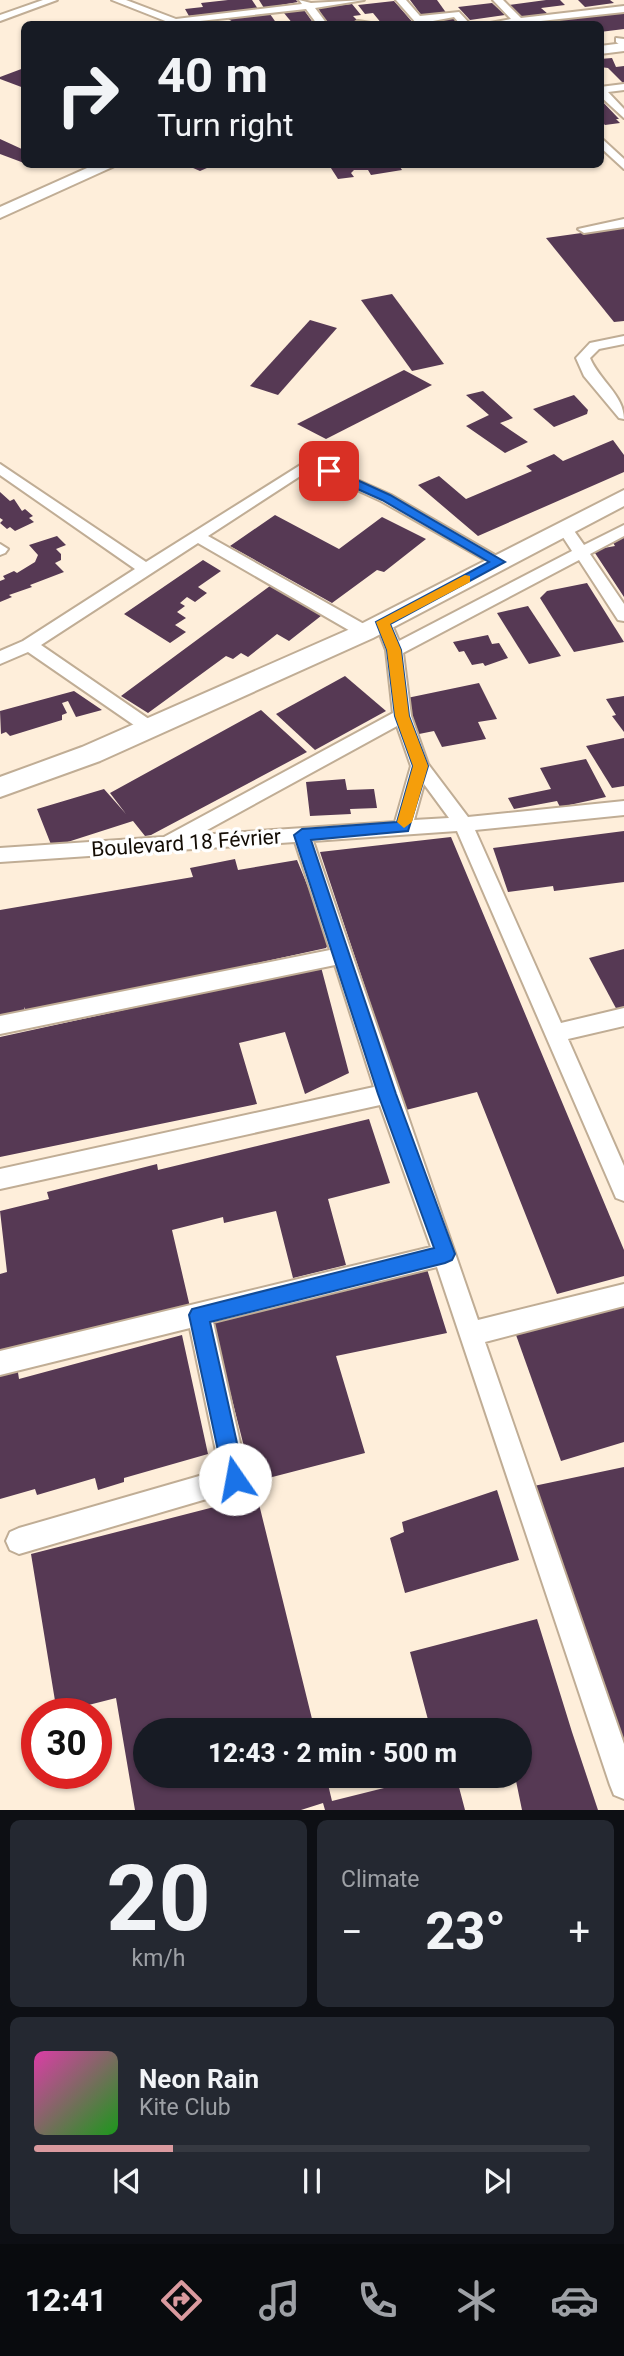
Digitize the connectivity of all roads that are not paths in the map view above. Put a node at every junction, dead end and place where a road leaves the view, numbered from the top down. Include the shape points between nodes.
1 (12, 0) edge
2 (52, 0) edge
3 (117, 0) edge
4 (359, 0) edge
5 (401, 0) edge
6 (498, 0) edge
7 (568, 0) edge
8 (306, 3) edge
9 (29, 8) junction
10 (624, 9) edge
11 (582, 13) junction
12 (0, 18) edge
13 (173, 21) edge
14 (191, 21) edge
15 (320, 21) edge
16 (418, 21) edge
17 (424, 21) edge
18 (463, 21) edge
19 (519, 21) joint
20 (604, 42) edge
21 (623, 43) edge
22 (604, 49) edge
23 (624, 87) edge
24 (604, 90) edge
25 (604, 94) edge
26 (624, 115) edge
27 (604, 144) edge
28 (624, 148) edge
29 (609, 150) junction
30 (624, 166) edge
31 (83, 168) edge
32 (101, 168) edge
33 (43, 190) junction
34 (0, 204) edge
35 (0, 213) edge
36 (624, 223) edge
37 (584, 229) dead end
38 (624, 340) edge
39 (624, 415) edge
40 (0, 468) edge
41 (624, 497) edge
42 (565, 528) junction
43 (624, 530) edge
44 (197, 536) junction
45 (581, 552) junction
46 (499, 562) junction
47 (145, 569) junction
48 (624, 616) edge
49 (374, 627) junction
50 (29, 645) junction
51 (394, 650) junction
52 (0, 658) edge
53 (402, 716) junction
54 (150, 728) junction
55 (420, 766) junction
56 (0, 787) edge
57 (624, 808) edge
58 (463, 824) junction
59 (403, 827) junction
60 (302, 835) junction
61 (164, 845) junction
62 (0, 855) edge
63 (344, 955) junction
64 (624, 1017) edge
65 (0, 1025) edge
66 (556, 1033) junction
67 (387, 1094) junction
68 (0, 1179) edge
69 (624, 1191) edge
70 (445, 1254) junction
71 (624, 1295) edge
72 (199, 1315) junction
73 (470, 1334) junction
74 (0, 1363) edge
75 (19, 1541) dead end
76 (624, 1785) edge

1 - 9 street
2 - 9 street
3 - 13 street
4 - 8 street
5 - 16 street
6 - 19 street
7 - 11 street
8 - 14 street
8 - 15 street
9 - 12 street
10 - 11 street
11 - 19 street
17 - 18 street via 457,14
20 - 21 main road
21 - 22 main road
23 - 24 street
25 - 26 street
27 - 29 street
28 - 29 street
29 - 30 street
31 - 33 main road
32 - 33 main road
33 - 34 main road
33 - 35 main road
36 - 37 street
38 - 39 street via 598,344 583,358 589,373
40 - 47 street
41 - 42 main road
42 - 45 street
42 - 46 main road
43 - 45 street
44 - 46 street via 310,463 386,498
44 - 47 street
44 - 49 street
45 - 48 street
45 - 51 street
46 - 49 main road
47 - 50 street
49 - 51 street
49 - 54 main road
50 - 52 street
50 - 54 street
51 - 53 street
53 - 55 street
53 - 61 street
54 - 56 main road
55 - 58 street
55 - 59 street
57 - 58 street, Boulevard 18 Février
58 - 59 street, Boulevard 18 Février
58 - 66 street
59 - 60 street, Boulevard 18 Février
60 - 61 street, Boulevard 18 Février
60 - 63 street
61 - 62 street, Boulevard 18 Février
63 - 65 street
63 - 67 street
64 - 66 street
66 - 69 street
67 - 68 street
67 - 70 street
70 - 72 street
70 - 73 street
71 - 73 street
72 - 74 street
72 - 75 street via 235,1479
73 - 76 street

